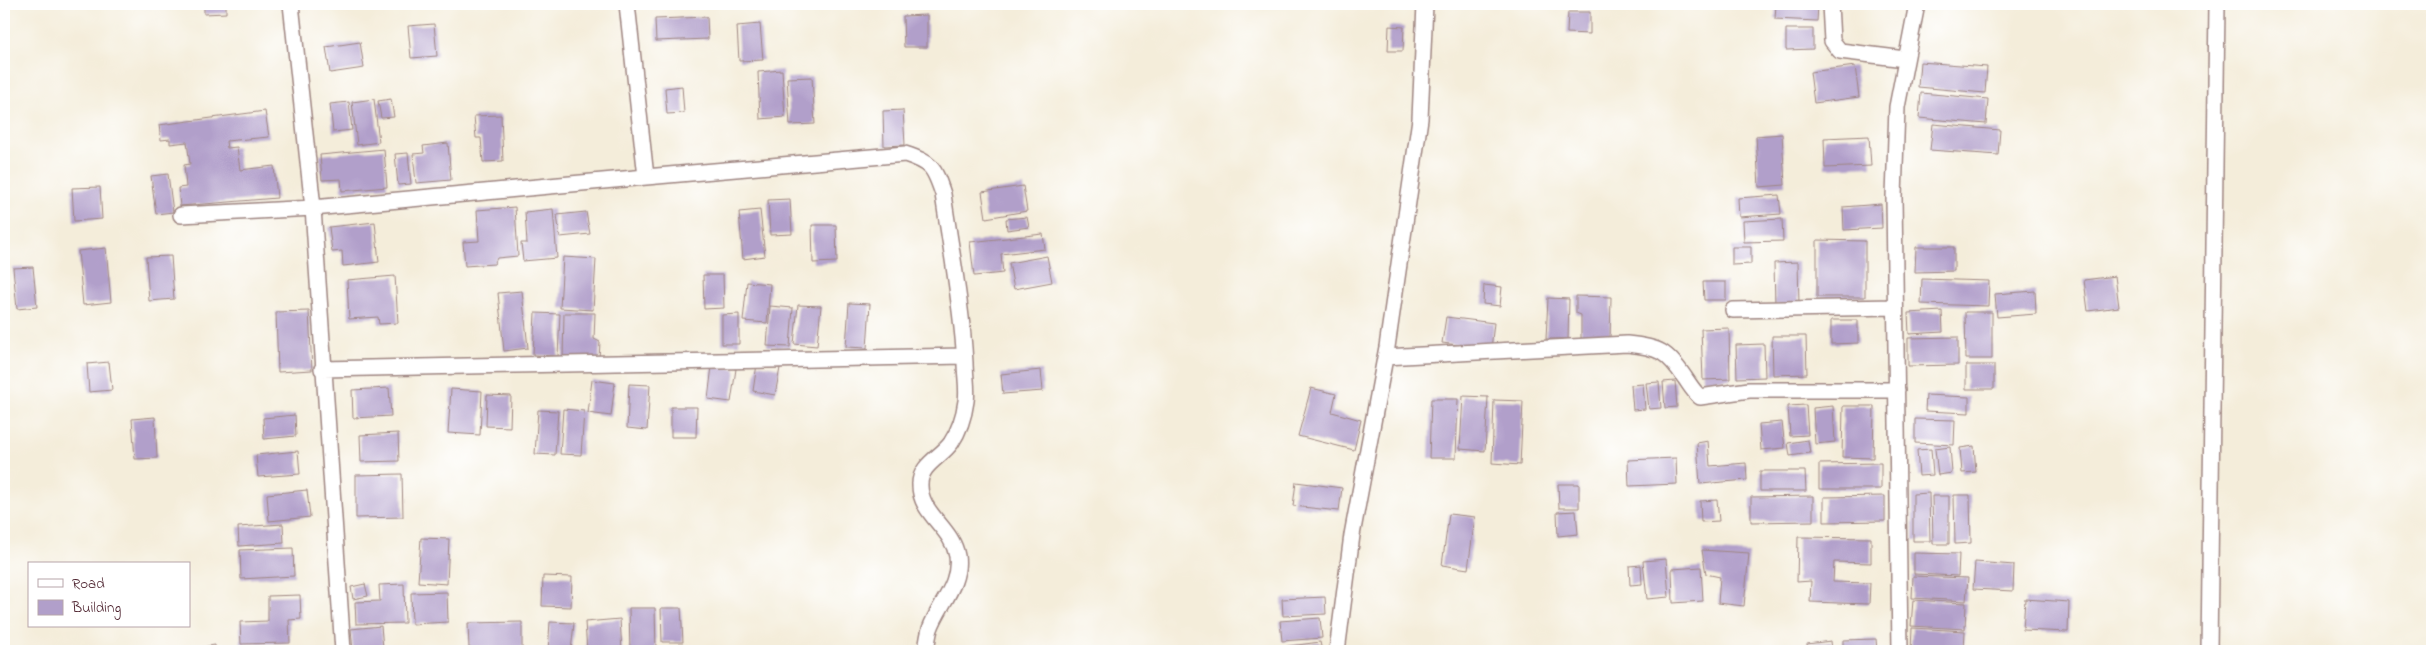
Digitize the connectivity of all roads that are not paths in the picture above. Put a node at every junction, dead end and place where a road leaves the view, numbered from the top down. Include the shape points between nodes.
1 (291, 4) edge
2 (627, 4) edge
3 (1425, 4) edge
4 (1830, 4) edge
5 (1917, 4) edge
6 (2217, 4) edge
7 (1905, 59) junction
8 (646, 177) junction
9 (313, 208) junction
10 (181, 215) dead end
11 (1895, 307) junction
12 (1732, 310) dead end
13 (964, 356) junction
14 (1385, 357) junction
15 (322, 370) junction
16 (1897, 390) junction
17 (343, 651) edge
18 (926, 651) edge
19 (1337, 651) edge
20 (1900, 651) edge
21 (2209, 651) edge

1 - 9 street
2 - 8 street
3 - 14 street via 1420,120
4 - 7 street via 1832,41 1840,51
5 - 7 street
6 - 21 street
7 - 11 street via 1897,107
8 - 9 street
8 - 13 street via 905,154 924,160 935,172 942,194
9 - 10 street
9 - 15 street
11 - 12 street
11 - 16 street
13 - 15 street
13 - 18 street via 966,400 959,429 950,445 922,472 920,483 921,497 927,510 952,539 958,573 930,629
14 - 16 street via 1627,344 1648,346 1670,357 1700,397 1749,390
14 - 19 street via 1352,535
15 - 17 street
16 - 20 street

